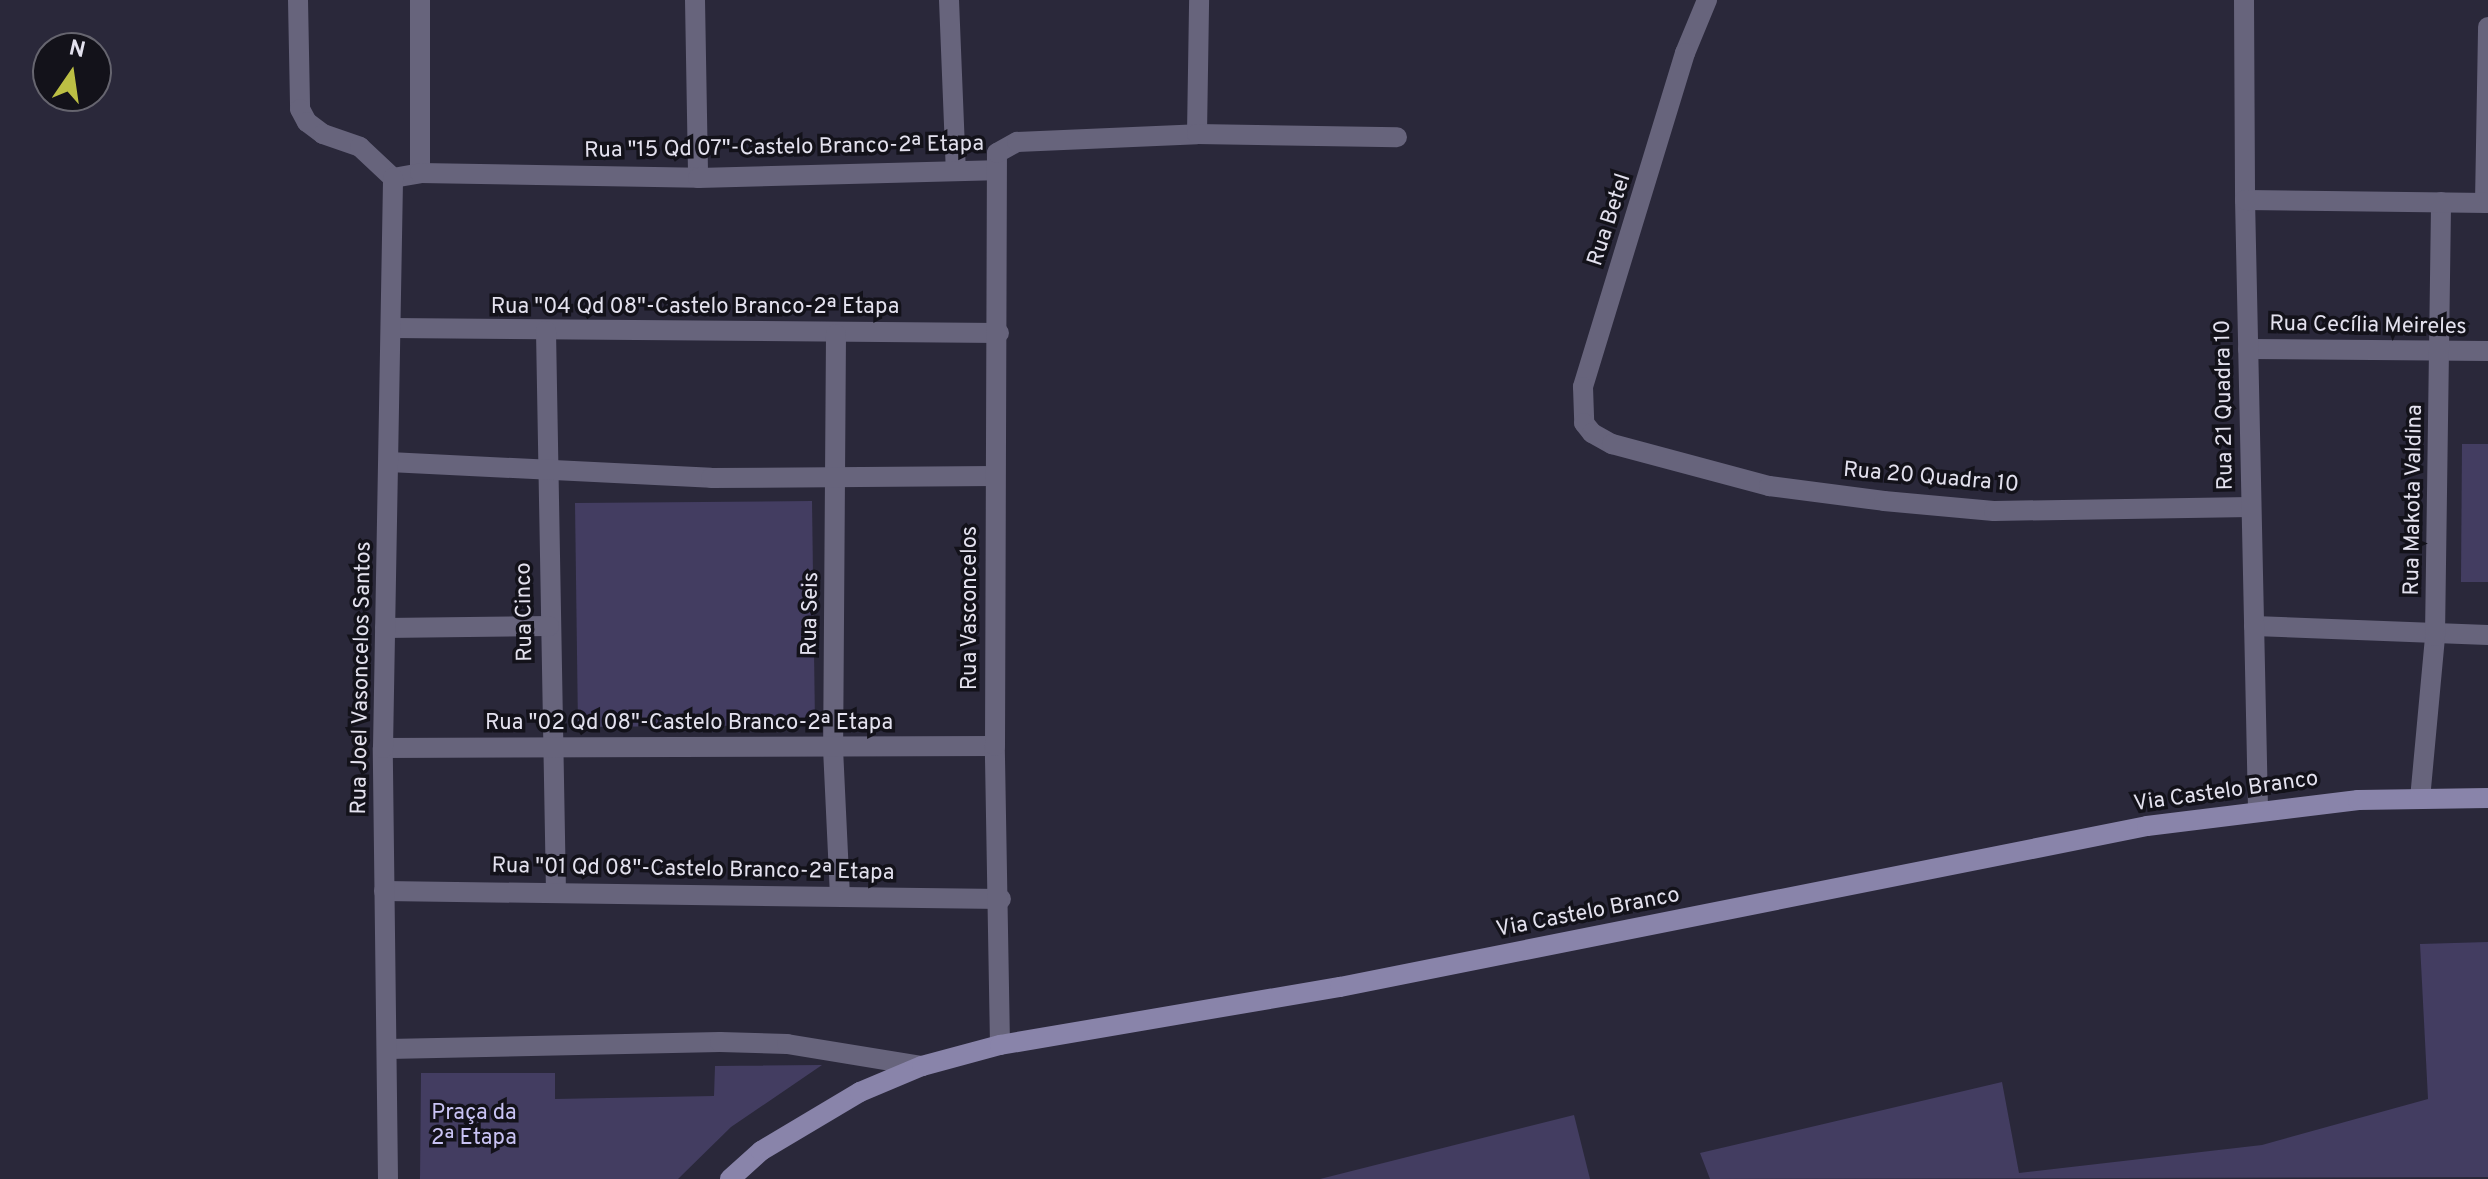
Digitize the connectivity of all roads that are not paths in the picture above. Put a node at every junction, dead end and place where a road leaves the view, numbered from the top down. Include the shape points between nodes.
1 (298, 0) edge
2 (420, 0) edge
3 (695, 0) edge
4 (949, 0) edge
5 (1199, 0) edge
6 (1707, 0) edge
7 (2244, 0) edge
8 (2488, 27) edge
9 (1197, 134) junction
10 (1397, 137) dead end
11 (994, 170) junction
12 (956, 171) junction
13 (420, 173) junction
14 (393, 178) junction
15 (698, 178) junction
16 (2245, 200) junction
17 (2441, 202) junction
18 (2487, 203) edge
19 (392, 328) junction
20 (546, 331) junction
21 (999, 333) junction
22 (836, 334) junction
23 (2248, 349) junction
24 (2442, 351) junction
25 (2488, 351) edge
26 (1612, 444) joint
27 (389, 462) junction
28 (546, 470) junction
29 (995, 476) junction
30 (837, 477) junction
31 (2251, 507) junction
32 (549, 626) junction
33 (2254, 626) junction
34 (385, 628) junction
35 (2488, 635) edge
36 (2435, 636) junction
37 (995, 746) junction
38 (383, 748) junction
39 (833, 748) junction
40 (553, 750) junction
41 (2488, 798) edge
42 (2420, 799) junction
43 (2258, 809) junction
44 (384, 891) junction
45 (556, 892) junction
46 (840, 895) junction
47 (1001, 899) junction
48 (1000, 1045) junction
49 (388, 1049) junction
50 (922, 1066) junction
51 (388, 1179) edge
52 (730, 1179) edge

1 - 14 street via 300,109 316,130 360,147
2 - 13 street
3 - 15 street
4 - 12 street
5 - 9 street
6 - 26 street, Rua Betel via 1685,53 1583,387 1584,423
7 - 16 street, Rua 21 Quadra 10
8 - 18 street
9 - 10 street, Rua "15 Qd 07"-Castelo Branco-2ª Etapa
9 - 11 street, Rua "15 Qd 07"-Castelo Branco-2ª Etapa via 1017,142 1002,147
11 - 12 street, Rua "15 Qd 07"-Castelo Branco-2ª Etapa
11 - 21 street, Rua Vasconcelos
12 - 15 street, Rua "15 Qd 07"-Castelo Branco-2ª Etapa
13 - 14 street, Rua "15 Qd 07"-Castelo Branco-2ª Etapa
13 - 15 street, Rua "15 Qd 07"-Castelo Branco-2ª Etapa
14 - 19 street, Rua Joel Vasoncelos Santos
16 - 17 street
16 - 23 street, Rua 21 Quadra 10
17 - 18 street
17 - 24 street, Rua Makota Valdina
19 - 20 street, Rua "04 Qd 08"-Castelo Branco-2ª Etapa
19 - 27 street, Rua Joel Vasoncelos Santos
20 - 22 street, Rua "04 Qd 08"-Castelo Branco-2ª Etapa
20 - 28 street, Rua Cinco
21 - 22 street, Rua "04 Qd 08"-Castelo Branco-2ª Etapa
21 - 29 street, Rua Vasconcelos
22 - 30 street, Rua Seis
23 - 24 street, Rua Cecília Meireles
23 - 31 street, Rua 21 Quadra 10
24 - 25 street, Rua Cecília Meireles
24 - 36 street, Rua Makota Valdina
26 - 31 street, Rua 20 Quadra 10 via 1769,486 1884,501 1994,511
27 - 28 street
27 - 34 street, Rua Joel Vasoncelos Santos
28 - 30 street via 711,478
28 - 32 street, Rua Cinco
29 - 30 street
29 - 37 street, Rua Vasconcelos
30 - 39 street, Rua Seis
31 - 33 street, Rua 21 Quadra 10
32 - 34 street
32 - 40 street, Rua Cinco
33 - 36 street
33 - 43 street, Rua 21 Quadra 10
34 - 38 street, Rua Joel Vasoncelos Santos
35 - 36 street
36 - 42 street, Rua Makota Valdina
37 - 39 street, Rua "02 Qd 08"-Castelo Branco-2ª Etapa
37 - 47 street, Rua Vasconcelos
38 - 40 street, Rua "02 Qd 08"-Castelo Branco-2ª Etapa
38 - 44 street, Rua Joel Vasoncelos Santos
39 - 40 street, Rua "02 Qd 08"-Castelo Branco-2ª Etapa
39 - 46 street, Rua Seis
40 - 45 street, Rua Cinco
41 - 42 main road, Via Castelo Branco
42 - 43 main road, Via Castelo Branco
43 - 48 main road, Via Castelo Branco via 2015,849 1340,987
44 - 45 street, Rua "01 Qd 08"-Castelo Branco-2ª Etapa
44 - 49 street, Rua Joel Vasoncelos Santos
45 - 46 street, Rua "01 Qd 08"-Castelo Branco-2ª Etapa
46 - 47 street, Rua "01 Qd 08"-Castelo Branco-2ª Etapa
47 - 48 street, Rua Vasconcelos
48 - 50 main road, Via Castelo Branco
49 - 50 street via 720,1042 834,1049
49 - 51 street, Rua Joel Vasoncelos Santos
50 - 52 main road, Via Castelo Branco via 818,1115 761,1151

